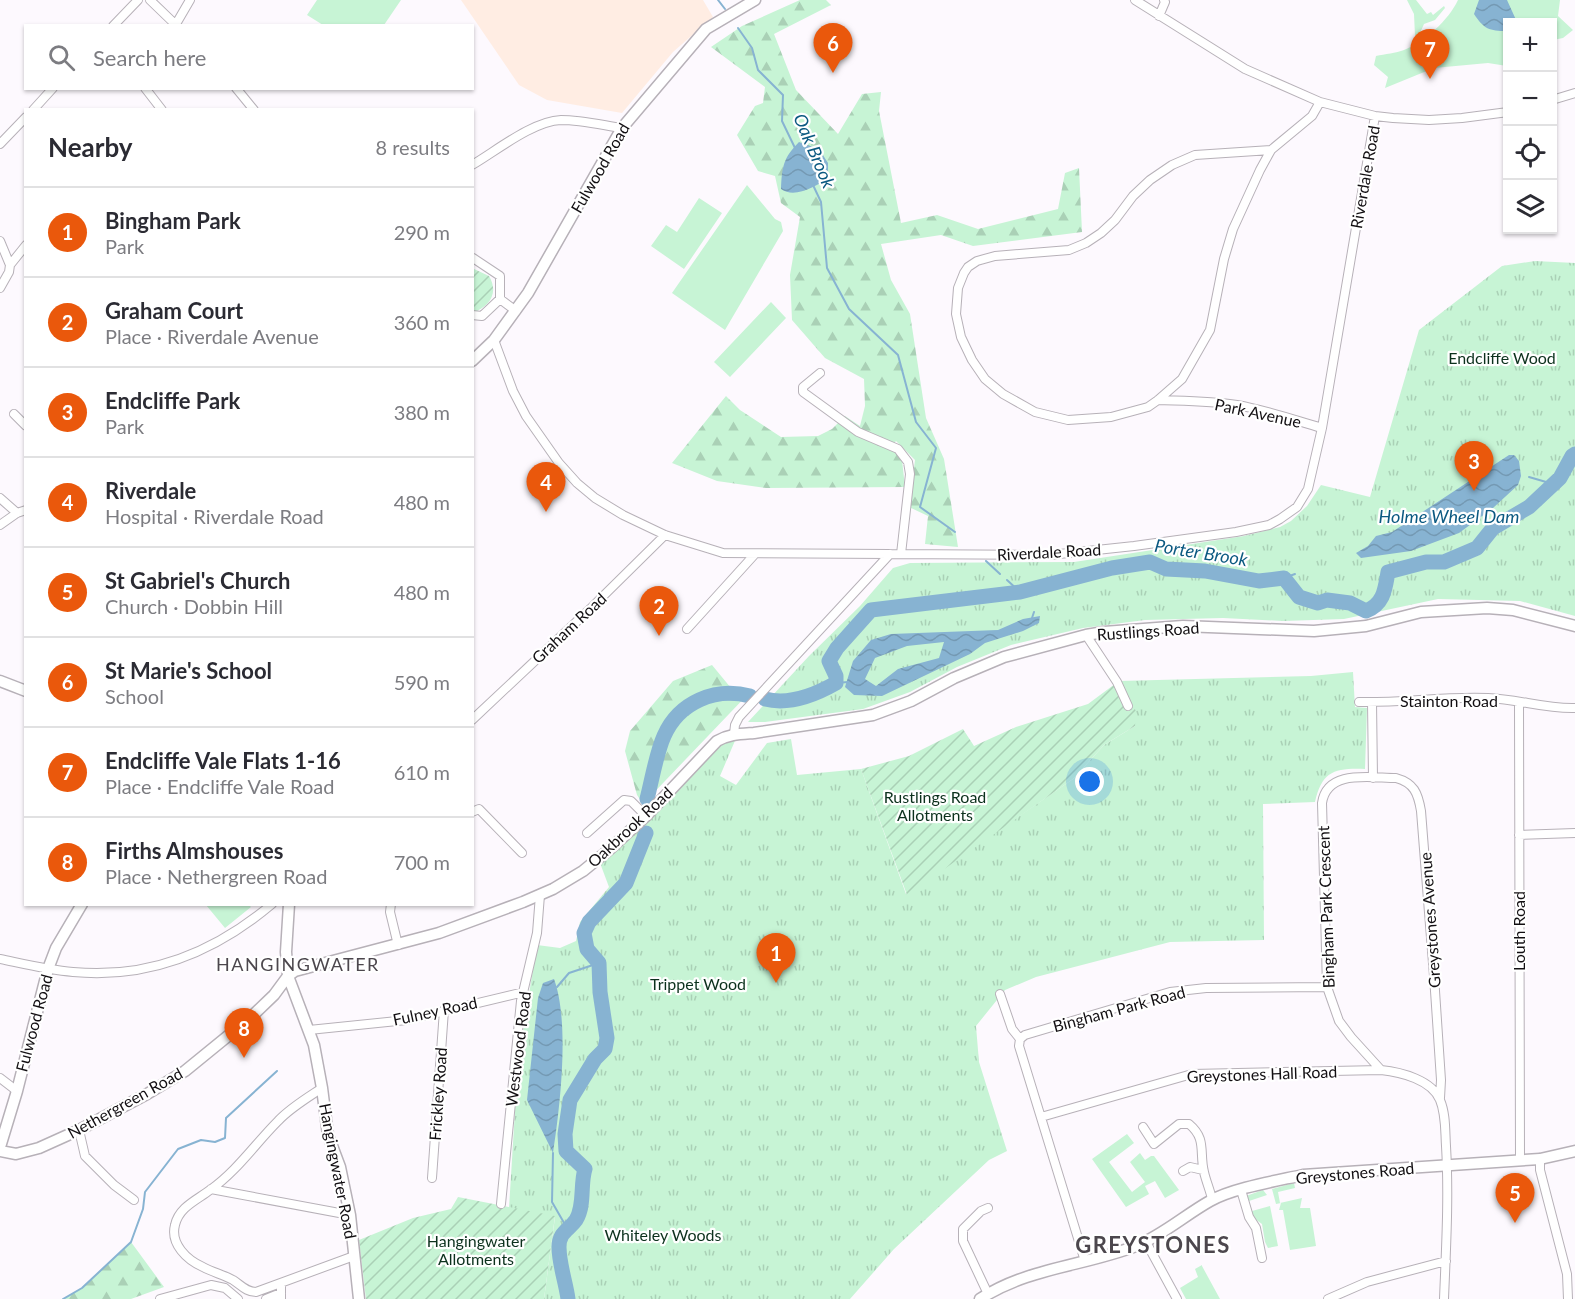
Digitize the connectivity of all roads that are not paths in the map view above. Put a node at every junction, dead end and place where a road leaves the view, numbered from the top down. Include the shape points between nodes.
1 (138, 0) edge
2 (150, 0) edge
3 (190, 0) edge
4 (755, 0) edge
5 (1135, 0) edge
6 (1164, 0) edge
7 (1160, 15) junction
8 (115, 24) edge
9 (176, 24) edge
10 (178, 24) edge
11 (51, 90) edge
12 (147, 90) edge
13 (238, 90) edge
14 (1575, 93) edge
15 (1557, 98) edge
16 (1320, 102) junction
17 (35, 108) edge
18 (161, 108) edge
19 (252, 108) edge
20 (1503, 113) edge
21 (1375, 116) junction
22 (24, 119) edge
23 (622, 128) junction
24 (0, 144) edge
25 (1271, 150) junction
26 (474, 164) edge
27 (0, 241) edge
28 (24, 247) edge
29 (474, 259) edge
30 (10, 265) junction
31 (0, 288) edge
32 (500, 299) junction
33 (516, 311) junction
34 (474, 315) edge
35 (494, 340) junction
36 (474, 359) edge
37 (820, 373) dead end
38 (1158, 400) junction
39 (14, 414) dead end
40 (24, 424) edge
41 (1322, 428) junction
42 (0, 498) edge
43 (21, 512) edge
44 (0, 525) edge
45 (665, 535) junction
46 (755, 554) junction
47 (890, 554) junction
48 (901, 554) junction
49 (1575, 626) edge
50 (687, 629) dead end
51 (1086, 635) junction
52 (0, 681) edge
53 (24, 690) edge
54 (1359, 702) dead end
55 (1372, 702) junction
56 (1519, 703) junction
57 (1128, 706) dead end
58 (1575, 708) edge
59 (474, 718) edge
60 (734, 734) junction
61 (1373, 778) junction
62 (474, 811) edge
63 (646, 816) junction
64 (587, 833) dead end
65 (1575, 833) edge
66 (1519, 835) junction
67 (522, 853) dead end
68 (540, 895) junction
69 (81, 906) edge
70 (269, 906) edge
71 (290, 906) edge
72 (391, 906) edge
73 (398, 945) junction
74 (0, 959) edge
75 (48, 969) junction
76 (288, 976) junction
77 (1327, 987) junction
78 (524, 992) junction
79 (1000, 994) dead end
80 (444, 1010) junction
81 (309, 1030) junction
82 (1020, 1039) junction
83 (1381, 1070) junction
84 (0, 1078) edge
85 (322, 1088) junction
86 (17, 1091) junction
87 (1440, 1098) junction
88 (1041, 1117) junction
89 (1143, 1128) dead end
90 (79, 1130) junction
91 (0, 1149) edge
92 (1575, 1151) edge
93 (1540, 1159) junction
94 (1520, 1160) junction
95 (1447, 1165) junction
96 (1203, 1170) junction
97 (1183, 1171) dead end
98 (432, 1178) dead end
99 (212, 1189) junction
100 (1241, 1190) junction
101 (134, 1200) dead end
102 (1212, 1200) junction
103 (501, 1204) dead end
104 (988, 1208) dead end
105 (350, 1215) junction
106 (1146, 1242) junction
107 (354, 1256) junction
108 (1262, 1258) dead end
109 (1085, 1261) junction
110 (1446, 1261) junction
111 (281, 1283) junction
112 (281, 1296) edge
113 (984, 1297) edge
114 (160, 1299) edge
115 (238, 1299) edge
116 (266, 1299) edge
117 (359, 1299) edge
118 (1177, 1299) edge
119 (1328, 1299) edge
120 (1444, 1299) edge
121 (1568, 1299) edge

1 - 8 street
2 - 9 street
3 - 10 street
4 - 23 street, Fulwood Road via 706,29
5 - 7 street
6 - 7 street
7 - 16 street via 1245,69
11 - 17 street
12 - 18 street
13 - 19 street
14 - 15 street
16 - 21 street
16 - 25 street via 1312,116
20 - 21 street via 1429,120
21 - 41 street, Riverdale Road
22 - 24 street
23 - 26 street via 552,122
23 - 33 street, Fulwood Road
25 - 38 street via 1233,229 1210,330 1182,379
25 - 38 street via 1195,155 1150,180 1115,220 1086,243 1069,250 995,256 977,261 964,273 958,288 956,314 965,344 985,379 1004,394 1035,412 1068,420 1111,417 1148,407
27 - 30 street
28 - 30 street
29 - 32 street via 500,276
30 - 31 street
32 - 33 street
32 - 34 street via 482,316
33 - 35 street, Fulwood Road
35 - 36 street, Fulwood Road
35 - 45 street, Riverdale Road via 513,392 560,464 595,498
37 - 48 street via 803,387 803,392 858,432 898,448 908,462
38 - 41 street, Park Avenue via 1237,405
39 - 40 street
41 - 48 street, Riverdale Road via 1305,496 1297,507 1269,525 1050,555
42 - 43 street
43 - 44 street
45 - 46 street, Riverdale Road via 723,553
45 - 59 street, Graham Road
46 - 47 street, Riverdale Road
46 - 50 street
47 - 48 street, Riverdale Road
47 - 60 street via 739,717
49 - 51 street, Rustlings Road via 1513,610 1476,608 1421,612 1366,626 1314,631 1183,626
51 - 57 street
51 - 60 street, Rustlings Road via 1004,657 911,702 873,715
52 - 53 street
54 - 55 street, Stainton Road
55 - 56 street, Stainton Road via 1457,697
55 - 61 street
56 - 58 street, Stainton Road
56 - 66 street, Louth Road
60 - 63 street, Oakbrook Road via 717,741
61 - 77 street, Bingham Park Crescent via 1334,782 1322,803
61 - 87 street, Greystones Avenue via 1404,780 1418,794
62 - 67 street via 479,809
63 - 64 street via 631,801 624,800
63 - 68 street, Oakbrook Road via 583,871
65 - 66 street
66 - 94 street, Louth Road
68 - 73 street, Oakbrook Road
68 - 78 street, Westwood Road via 537,933
69 - 75 street, Fulwood Road
70 - 75 street via 207,949 143,969
71 - 76 street, Hangingwater Road
72 - 73 street
73 - 76 street, Oakbrook Road via 302,968
74 - 75 street
75 - 86 street, Fulwood Road
76 - 81 street, Hangingwater Road
76 - 90 street, Nethergreen Road via 261,1008 185,1071
77 - 82 street, Bingham Park Road via 1170,992
77 - 83 street, Bingham Park Crescent via 1339,1021
78 - 80 street, Fulney Road
78 - 103 street, Westwood Road
79 - 82 street via 1012,1029
80 - 81 street, Fulney Road via 407,1020
80 - 98 street, Frickley Road
81 - 85 street, Hangingwater Road
82 - 88 street
83 - 87 street via 1418,1079
83 - 88 street, Greystones Hall Road via 1192,1074
84 - 86 street
85 - 99 street via 278,1120
85 - 105 street, Hangingwater Road via 328,1135 340,1167
86 - 91 street, Fulwood Road
87 - 95 street
88 - 109 street
89 - 96 street via 1154,1144 1179,1124 1190,1124 1198,1131 1202,1143
90 - 91 street, Nethergreen Road via 33,1150 16,1154
90 - 101 street via 85,1156
92 - 93 street, Greystones Road
93 - 94 street, Greystones Road
93 - 121 street via 1567,1274
94 - 95 street, Greystones Road
95 - 100 street, Greystones Road via 1303,1175
95 - 110 street
96 - 97 street via 1190,1167
96 - 102 street
99 - 105 street
99 - 111 street via 178,1216 174,1235 183,1254 249,1292
100 - 102 street, Greystones Road
100 - 108 street via 1256,1228
102 - 106 street, Greystones Road
104 - 113 street via 963,1229 963,1241
105 - 107 street, Hangingwater Road
106 - 109 street, Greystones Road
106 - 118 street
107 - 111 street
107 - 117 street, Hangingwater Road
109 - 113 street, Greystones Road via 1014,1280
110 - 119 street via 1367,1282
110 - 120 street
111 - 112 street
112 - 116 street
114 - 115 street via 211,1286 225,1288

